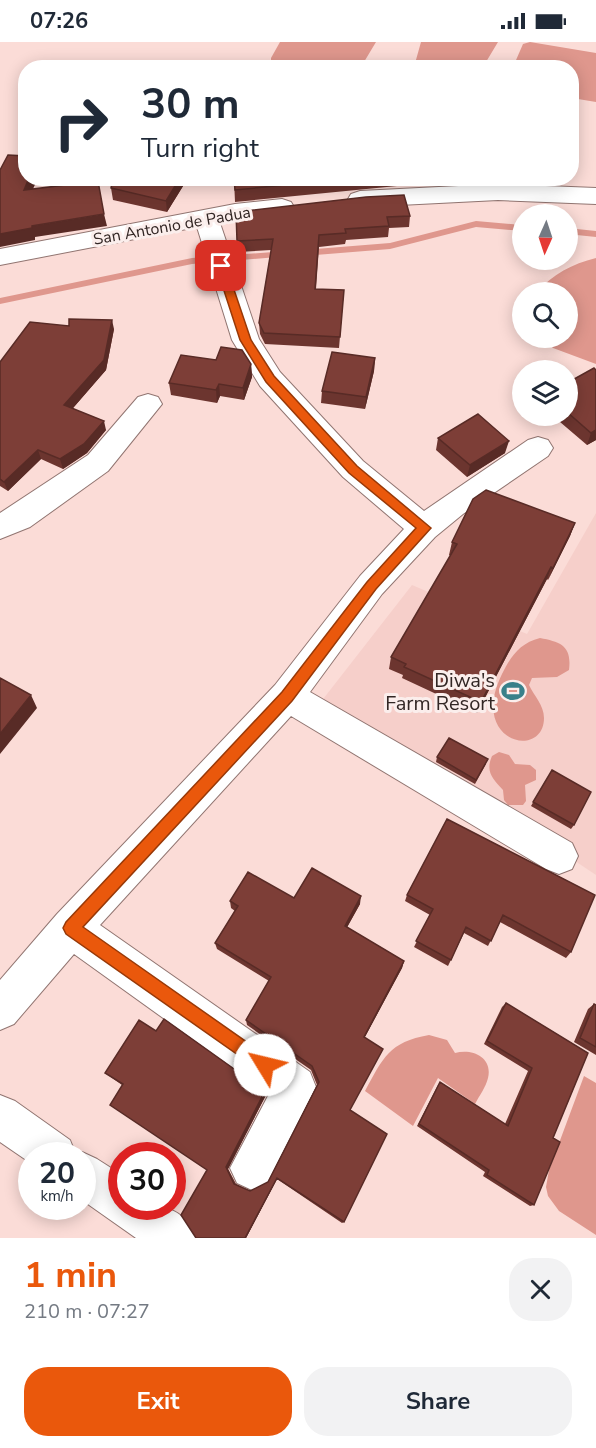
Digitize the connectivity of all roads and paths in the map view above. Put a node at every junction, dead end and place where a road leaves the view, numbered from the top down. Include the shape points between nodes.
1 (596, 196) edge
2 (341, 201) edge
3 (306, 205) edge
4 (206, 218) junction
5 (0, 257) edge
6 (148, 404) dead end
7 (538, 448) dead end
8 (0, 527) edge
9 (424, 528) junction
10 (287, 696) junction
11 (559, 856) dead end
12 (71, 928) junction
13 (0, 1010) edge
14 (0, 1116) edge
15 (37, 1142) edge
16 (252, 1168) dead end
17 (148, 1220) edge
18 (174, 1238) edge

1 - 2 street via 498,192
3 - 4 street, San Antonio de Padua
4 - 5 street, San Antonio de Padua
4 - 9 street via 246,340 270,379 353,469
6 - 8 street via 98,463
7 - 9 street
9 - 10 street via 371,585
10 - 11 street
10 - 12 street
12 - 13 street
12 - 16 street via 295,1087
14 - 15 street
17 - 18 street

